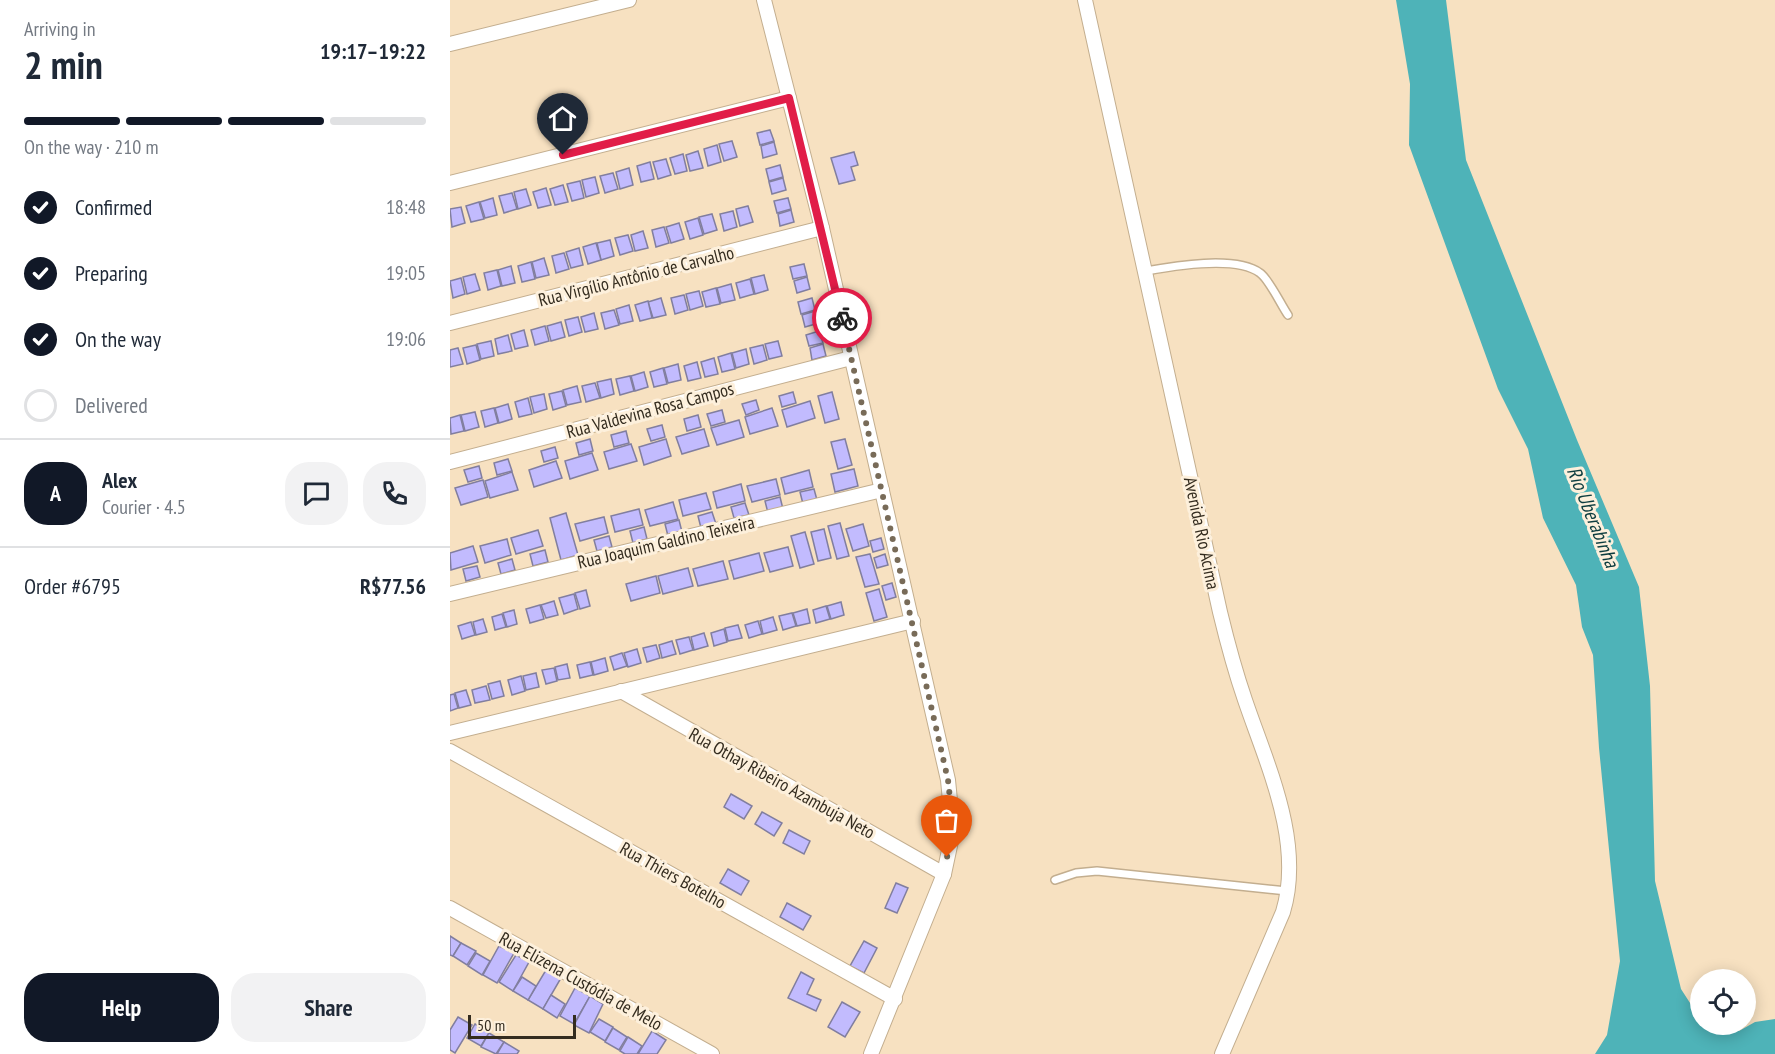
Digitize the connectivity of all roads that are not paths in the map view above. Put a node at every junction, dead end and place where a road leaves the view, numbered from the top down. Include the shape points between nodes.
1 (629, 0) edge
2 (764, 0) edge
3 (1085, 0) edge
4 (450, 44) edge
5 (789, 98) junction
6 (450, 183) edge
7 (822, 228) junction
8 (1146, 271) junction
9 (1288, 315) dead end
10 (450, 323) edge
11 (851, 358) junction
12 (450, 462) edge
13 (882, 490) junction
14 (450, 594) edge
15 (913, 621) junction
16 (621, 691) junction
17 (450, 733) edge
18 (450, 751) edge
19 (944, 874) junction
20 (1055, 880) dead end
21 (1289, 891) junction
22 (450, 908) edge
23 (895, 999) junction
24 (712, 1054) edge
25 (871, 1054) edge
26 (1222, 1054) edge

1 - 4 street
2 - 5 street
3 - 8 street, Avenida Rio Acima
5 - 6 street
5 - 7 street
7 - 10 street, Rua Virgílio Antônio de Carvalho
7 - 11 street
8 - 9 lane via 1221,264 1243,266 1261,273
8 - 21 street, Avenida Rio Acima via 1220,612 1278,804 1286,839
11 - 12 street, Rua Valdevina Rosa Campos
11 - 13 street
13 - 14 street, Rua Joaquim Galdino Teixeira
13 - 15 street
15 - 16 street
15 - 19 street via 948,780 951,841
16 - 17 street
16 - 19 street, Rua Othay Ribeiro Azambuja Neto
18 - 23 street, Rua Thiers Botelho
19 - 23 street
20 - 21 lane via 1096,871
21 - 26 street, Avenida Rio Acima
22 - 24 street, Rua Elizena Custódia de Melo
23 - 25 street

